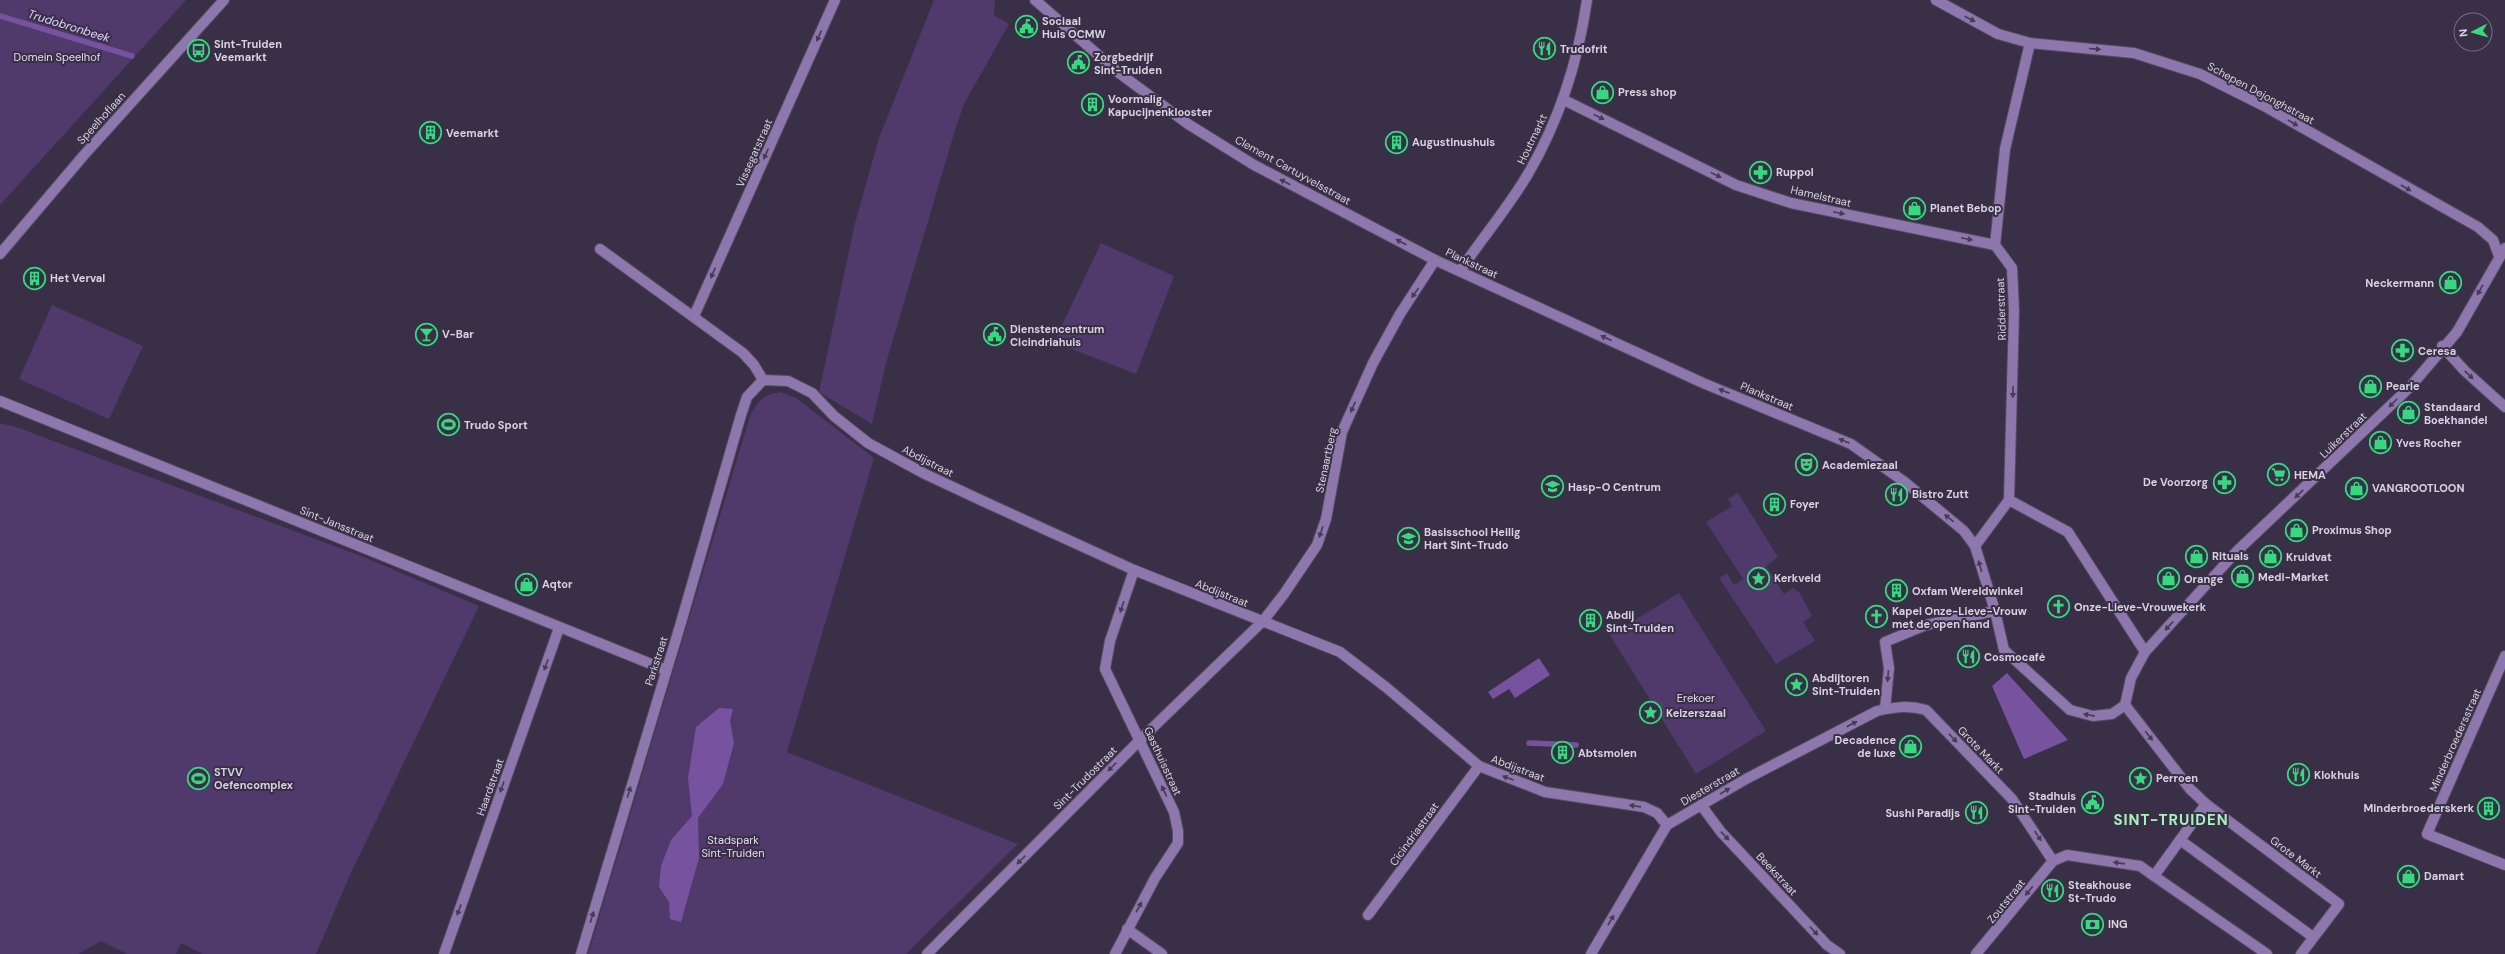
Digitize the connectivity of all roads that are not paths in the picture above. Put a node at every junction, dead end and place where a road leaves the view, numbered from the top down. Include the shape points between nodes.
1 (224, 0) edge
2 (835, 0) edge
3 (1035, 0) edge
4 (1587, 0) edge
5 (1936, 0) edge
6 (2030, 43) junction
7 (1564, 100) junction
8 (1995, 245) junction
9 (600, 249) dead end
10 (2502, 252) edge
11 (0, 254) edge
12 (1435, 260) junction
13 (1460, 271) junction
14 (694, 316) junction
15 (2442, 346) junction
16 (763, 380) junction
17 (0, 401) edge
18 (2505, 408) edge
19 (2009, 500) junction
20 (1975, 546) junction
21 (1134, 570) junction
22 (1995, 611) junction
23 (1263, 621) junction
24 (559, 628) junction
25 (2144, 652) junction
26 (2505, 656) edge
27 (666, 670) junction
28 (2125, 705) junction
29 (1901, 707) joint
30 (1886, 709) junction
31 (1140, 740) junction
32 (1479, 766) junction
33 (2206, 804) junction
34 (1701, 806) junction
35 (1667, 825) junction
36 (2180, 840) junction
37 (2053, 861) junction
38 (2505, 865) edge
39 (2154, 876) junction
40 (1368, 915) dead end
41 (1126, 929) junction
42 (2314, 937) junction
43 (444, 954) edge
44 (581, 954) edge
45 (927, 954) edge
46 (1115, 954) edge
47 (1162, 954) edge
48 (1591, 954) edge
49 (1840, 954) edge
50 (1976, 954) edge
51 (2267, 954) edge
52 (2302, 954) edge

1 - 11 street, Speelhoflaan via 84,155
2 -> 14 street, Vissegatstraat
12 -> 3 street, Clement Cartuyvelsstraat via 1254,165 1188,124 1119,73
4 - 7 street, Houtmarkt via 1581,42
5 -> 6 street, Schepen Dejonghstraat via 1998,34
6 - 8 street via 2006,149
6 -> 10 street, Schepen Dejonghstraat via 2134,53 2200,74 2264,106 2478,227
7 -> 8 street, Hamelstraat via 1736,185 1791,203
7 - 13 street, Houtmarkt via 1528,174
8 -> 19 street, Ridderstraat via 2012,268 2015,354
9 - 14 street
10 -> 15 street, Luikerstraat via 2456,332
12 - 13 street, Plankstraat
12 -> 23 street, Stenaartberg via 1385,339 1342,432 1326,518 1317,545
20 -> 13 street, Plankstraat via 1964,531 1906,483 1851,444 1703,383
14 - 16 street via 743,353
15 -> 18 street
15 -> 25 street, Luikerstraat via 2410,387 2236,552
16 - 21 street, Abdijstraat via 788,381 812,393 834,416 868,443 925,474
16 - 27 street, Parkstraat via 747,398 741,415
17 - 24 street, Sint-Jansstraat
19 - 20 street
19 - 25 street via 2068,532
22 -> 20 street, Plankstraat
21 - 23 street, Abdijstraat
21 -> 31 street, Gasthuisstraat via 1110,641 1105,669
28 -> 22 street, Plankstraat via 2112,714 2093,716 2070,710 2004,650
22 -> 30 street via 1926,625 1885,642 1889,668
23 - 31 street, Sint-Trudostraat
23 - 32 street, Abdijstraat via 1340,652
24 - 27 street, Sint-Jansstraat
24 -> 43 street, Haardstraat
25 - 28 street, Luikerstraat via 2131,678
26 - 38 street, Minderbroedersstraat via 2427,834
44 -> 27 street, Parkstraat
28 -> 33 street, Grote Markt via 2190,789
29 - 30 street, Diesterstraat
29 -> 37 street, Grote Markt via 1911,706 1926,710 2012,799
34 -> 30 street, Diesterstraat via 1746,779 1877,711
41 -> 31 street, Gasthuisstraat via 1178,843 1174,812
31 -> 45 street, Sint-Trudostraat
35 -> 32 street, Abdijstraat via 1657,813 1644,807 1545,792
32 - 40 street, Cicindriastraat
33 - 36 street
33 - 42 street, Grote Markt via 2339,904
34 - 35 street, Diesterstraat
34 -> 49 street, Beekstraat via 1721,832 1826,945
48 -> 35 street
36 - 39 street
36 - 42 street
39 -> 37 street via 2140,866 2067,855
37 -> 50 street, Zoutstraat
39 - 51 street
41 - 46 street, Gasthuisstraat
41 - 47 street
42 - 52 street, Grote Markt

